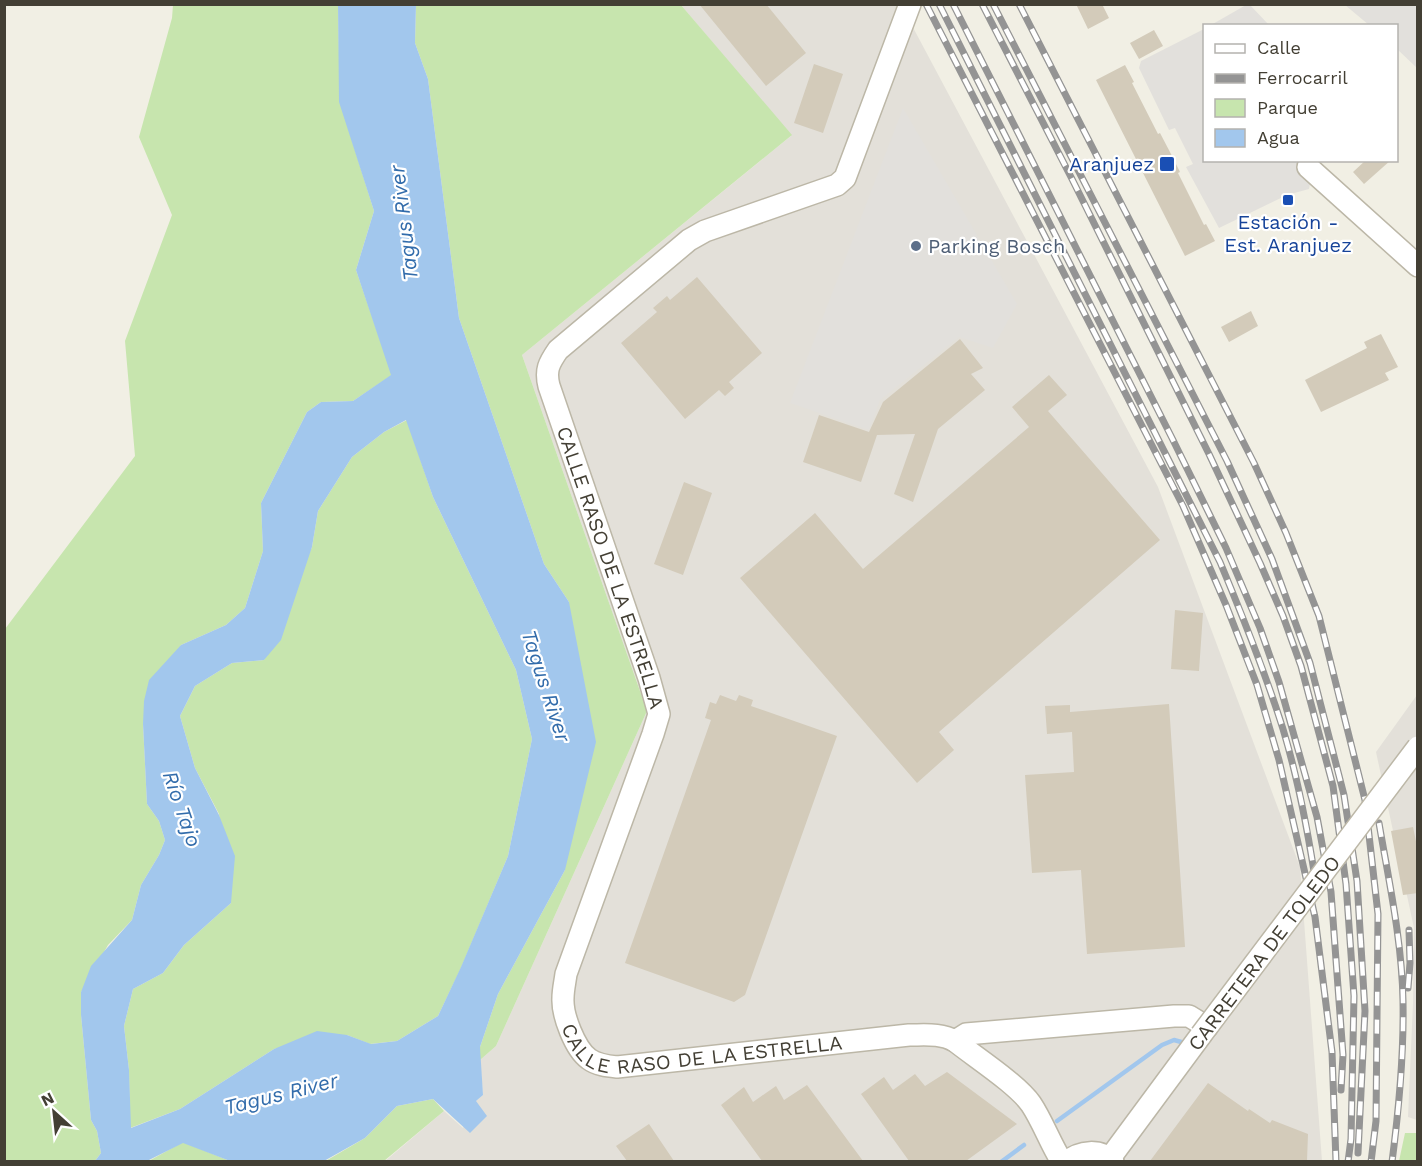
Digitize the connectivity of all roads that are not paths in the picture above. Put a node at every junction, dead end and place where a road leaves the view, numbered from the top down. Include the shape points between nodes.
1 (910, 4) edge
2 (1308, 167) dead end
3 (1418, 266) edge
4 (1418, 747) edge
5 (1204, 1031) junction
6 (955, 1041) junction
7 (1112, 1160) edge
8 (1064, 1161) edge

1 - 6 street, CALLE RASO DE LA ESTRELLA via 845,178 837,185 689,240 558,350 549,362 549,386 659,714 566,974 563,1000 567,1023 578,1046 588,1058 617,1067 909,1035 947,1036
2 - 3 street
4 - 5 street, CARRETERA DE TOLEDO, bridge
5 - 6 street, CALLE RASO DE LA ESTRELLA via 1189,1016 966,1034
5 - 7 street, CARRETERA DE TOLEDO
6 - 8 street via 1031,1104 1051,1145
7 - 8 street via 1085,1152

